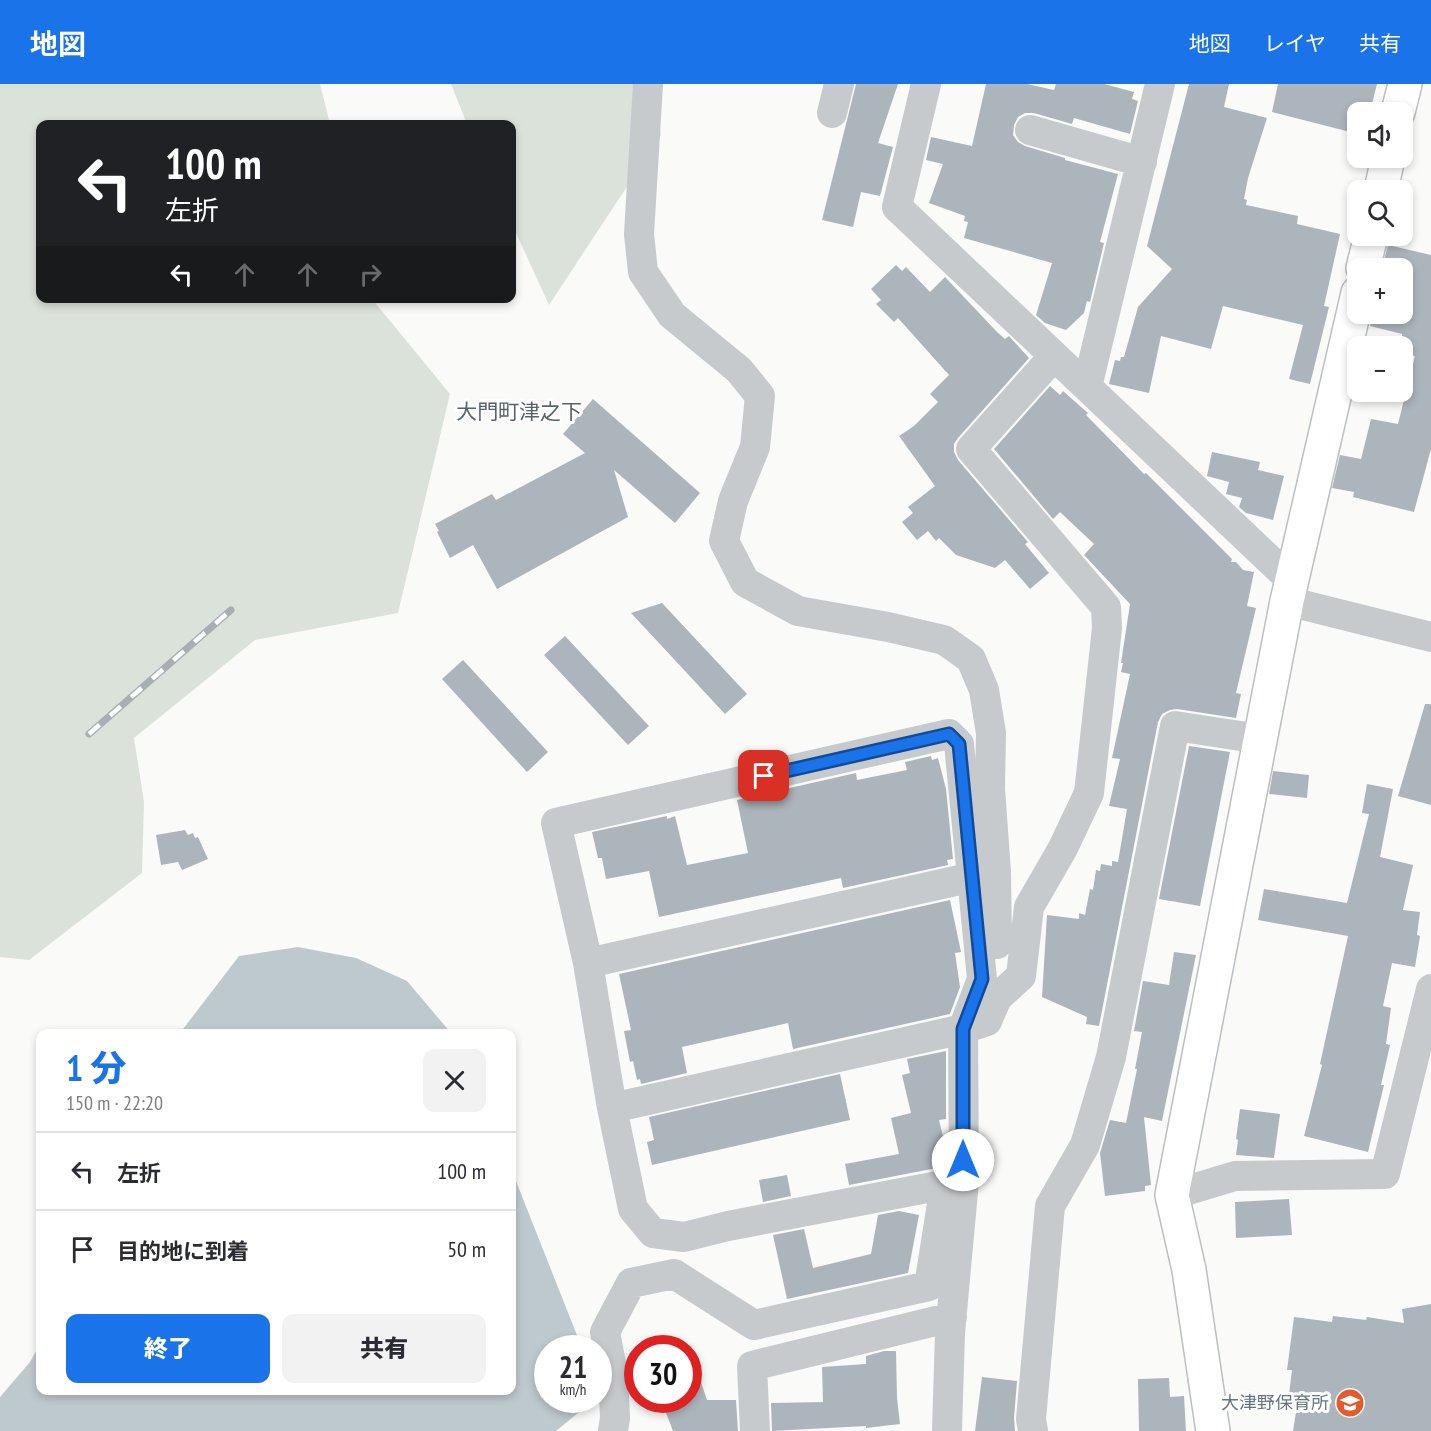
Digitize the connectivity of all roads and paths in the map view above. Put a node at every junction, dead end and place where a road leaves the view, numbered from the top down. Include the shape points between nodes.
1 (648, 84) edge
2 (839, 84) edge
3 (926, 84) edge
4 (1160, 84) edge
5 (1405, 84) edge
6 (1400, 102) edge
7 (832, 113) dead end
8 (1030, 130) dead end
9 (1142, 162) junction
10 (1351, 324) edge
11 (1054, 356) junction
12 (1088, 387) junction
13 (1290, 591) junction
14 (1431, 637) edge
15 (1260, 739) junction
16 (973, 877) junction
17 (588, 963) junction
18 (1431, 989) edge
19 (998, 998) junction
20 (963, 1029) junction
21 (612, 1108) junction
22 (954, 1183) junction
23 (1172, 1195) junction
24 (952, 1317) junction
25 (613, 1431) edge
26 (754, 1431) edge
27 (947, 1431) edge
28 (1033, 1431) edge
29 (1214, 1431) edge

1 - 19 street via 639,234 643,272 672,315 739,370 760,396 755,447 733,501 724,541 745,582 798,611 944,639 971,659 984,690 991,733
2 - 7 street
3 - 11 street via 897,207
4 - 9 street
5 - 6 street
8 - 9 street
9 - 12 street
10 - 13 street
11 - 12 street
11 - 19 street via 971,449 1106,607 1107,628 1089,793 1029,907 1021,976
12 - 13 street
13 - 14 street
13 - 15 street
15 - 23 street
15 - 28 street via 1175,726 1111,1057 1085,1145 1050,1206 1030,1419
16 - 17 street
16 - 17 street via 959,744 949,734 556,823
16 - 20 street via 982,979
17 - 21 street
18 - 23 street via 1384,1174 1235,1176
19 - 20 street via 987,1021
20 - 21 street
20 - 22 street
21 - 22 street via 633,1209 654,1233 684,1237
22 - 24 street
22 - 25 street via 929,1286 754,1325 674,1274 631,1283 605,1332 613,1374
23 - 29 street via 1189,1270
24 - 26 street via 752,1366
24 - 27 street

